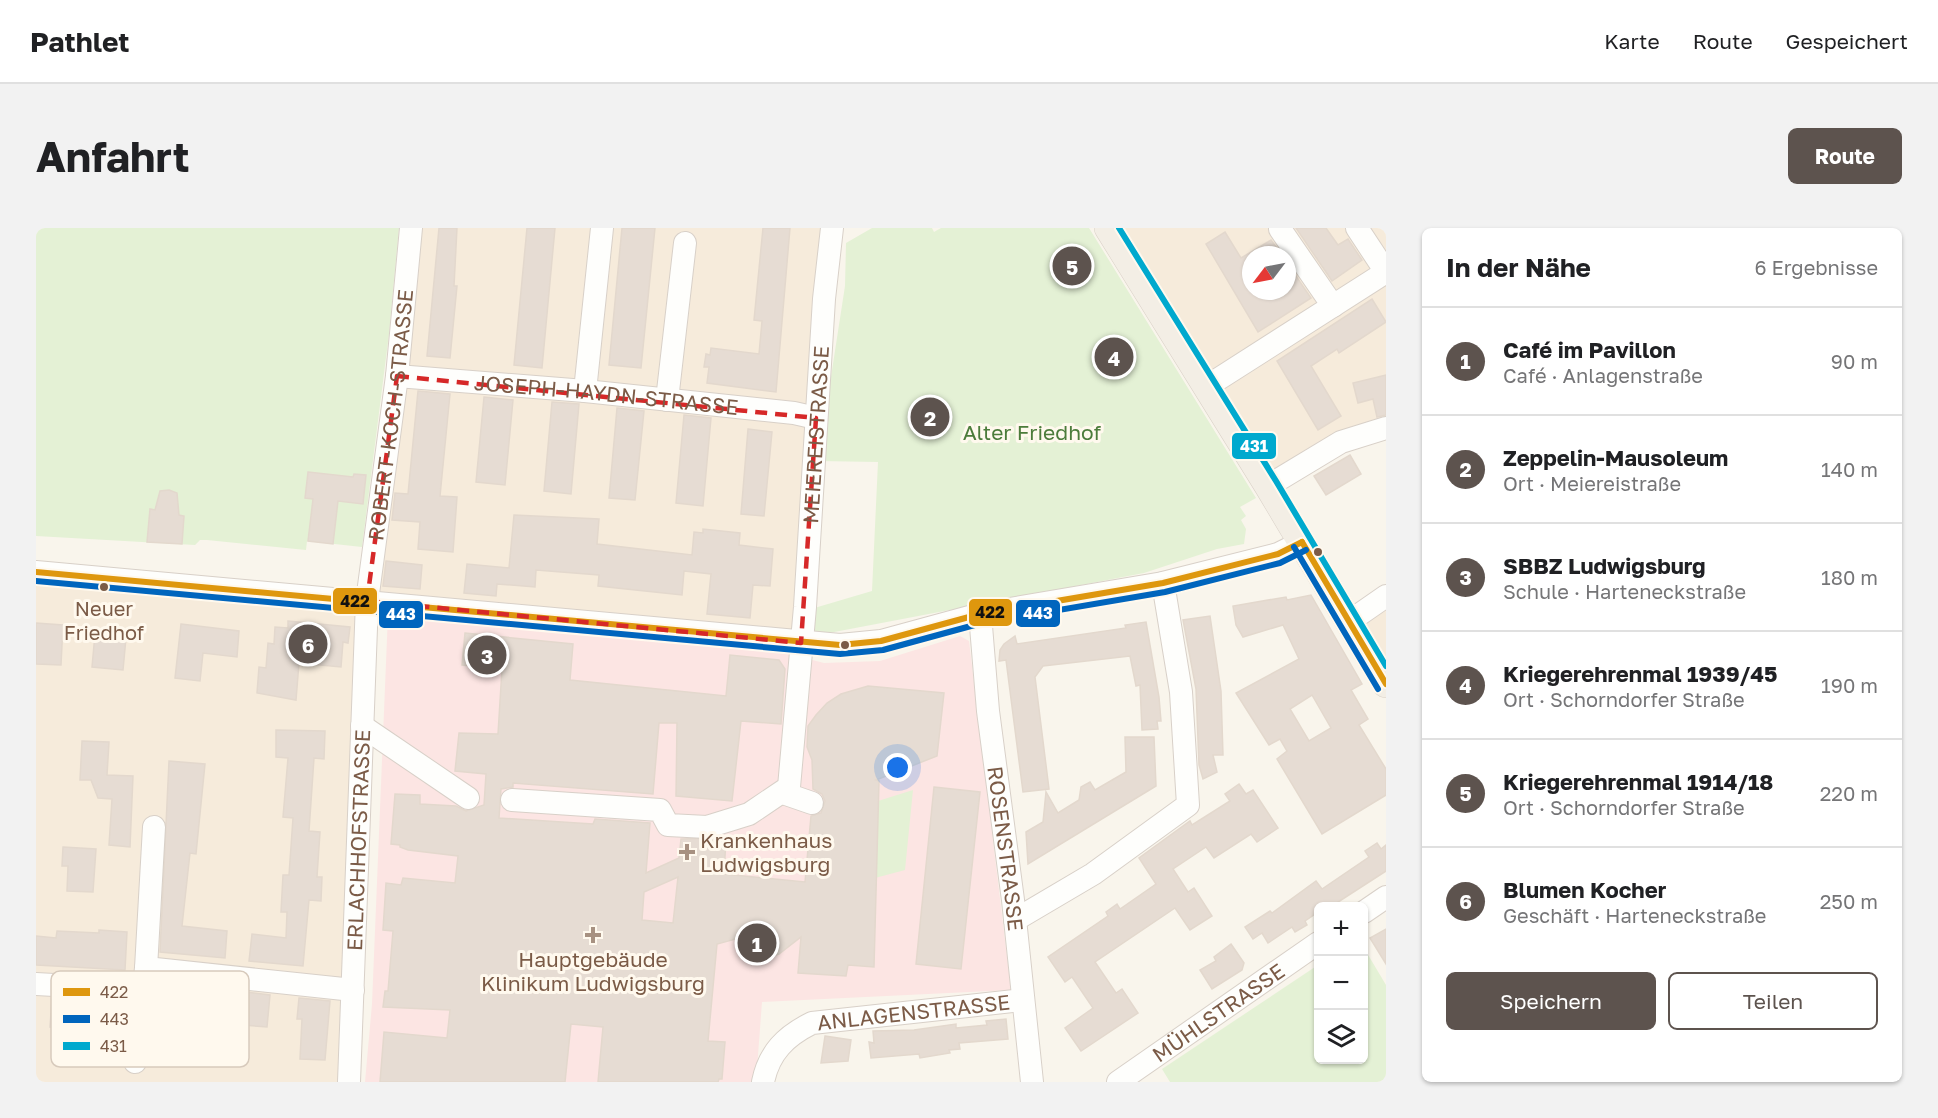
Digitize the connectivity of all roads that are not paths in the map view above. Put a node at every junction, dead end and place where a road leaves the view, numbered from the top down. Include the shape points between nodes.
1 (411, 228) edge
2 (602, 228) edge
3 (832, 228) edge
4 (1108, 228) edge
5 (1357, 228) edge
6 (1280, 229) edge
7 (685, 243) dead end
8 (1386, 272) edge
9 (1333, 306) junction
10 (398, 376) junction
11 (1206, 387) junction
12 (585, 391) junction
13 (668, 400) junction
14 (816, 418) junction
15 (1386, 428) edge
16 (1268, 486) junction
17 (1302, 542) junction
18 (36, 572) edge
19 (1163, 583) junction
20 (1386, 596) edge
21 (367, 601) junction
22 (980, 614) junction
23 (1350, 621) junction
24 (801, 643) junction
25 (1386, 684) edge
26 (362, 726) junction
27 (783, 793) junction
28 (468, 798) dead end
29 (512, 800) dead end
30 (812, 803) dead end
31 (154, 827) dead end
32 (1386, 897) edge
33 (1368, 909) edge
34 (1015, 920) junction
35 (1314, 946) edge
36 (146, 968) junction
37 (146, 971) edge
38 (174, 971) edge
39 (249, 979) edge
40 (36, 984) edge
41 (51, 985) edge
42 (353, 990) junction
43 (1023, 1000) junction
44 (349, 1082) edge
45 (763, 1082) edge
46 (1032, 1082) edge
47 (1118, 1082) edge

1 - 10 street, ROBERT-KOCH-STRASSE
2 - 12 street
3 - 14 street, MEIEREISTRASSE
4 - 11 main road
5 - 8 street
6 - 9 street
7 - 13 street
8 - 9 street
9 - 11 street
10 - 12 street, JOSEPH-HAYDN-STRASSE
10 - 21 street, ROBERT-KOCH-STRASSE
11 - 16 main road
12 - 13 street, JOSEPH-HAYDN-STRASSE
13 - 14 street, JOSEPH-HAYDN-STRASSE
14 - 24 street, MEIEREISTRASSE
15 - 16 street via 1341,442
16 - 17 main road
17 - 19 street via 1278,554
17 - 23 main road
18 - 21 street
19 - 22 street
19 - 34 street via 1181,692 1188,805 1093,874
20 - 23 street
21 - 24 street
21 - 26 street, ERLACHHOFSTRASSE
22 - 24 street via 871,643
22 - 34 street, ROSENSTRASSE via 988,711
23 - 25 main road
24 - 27 street, MEIEREISTRASSE via 789,787
26 - 28 street
26 - 42 street, ERLACHHOFSTRASSE
27 - 29 street via 749,814 707,827 668,825 660,810
27 - 30 street
31 - 36 street
32 - 33 street
34 - 43 street, ROSENSTRASSE
35 - 47 street, MÜHLSTRASSE
36 - 37 street
36 - 38 street
39 - 42 street
40 - 41 street
42 - 44 street, ERLACHHOFSTRASSE
43 - 45 street, ANLAGENSTRASSE via 812,1023 793,1032 778,1046 766,1065
43 - 46 street, ROSENSTRASSE

